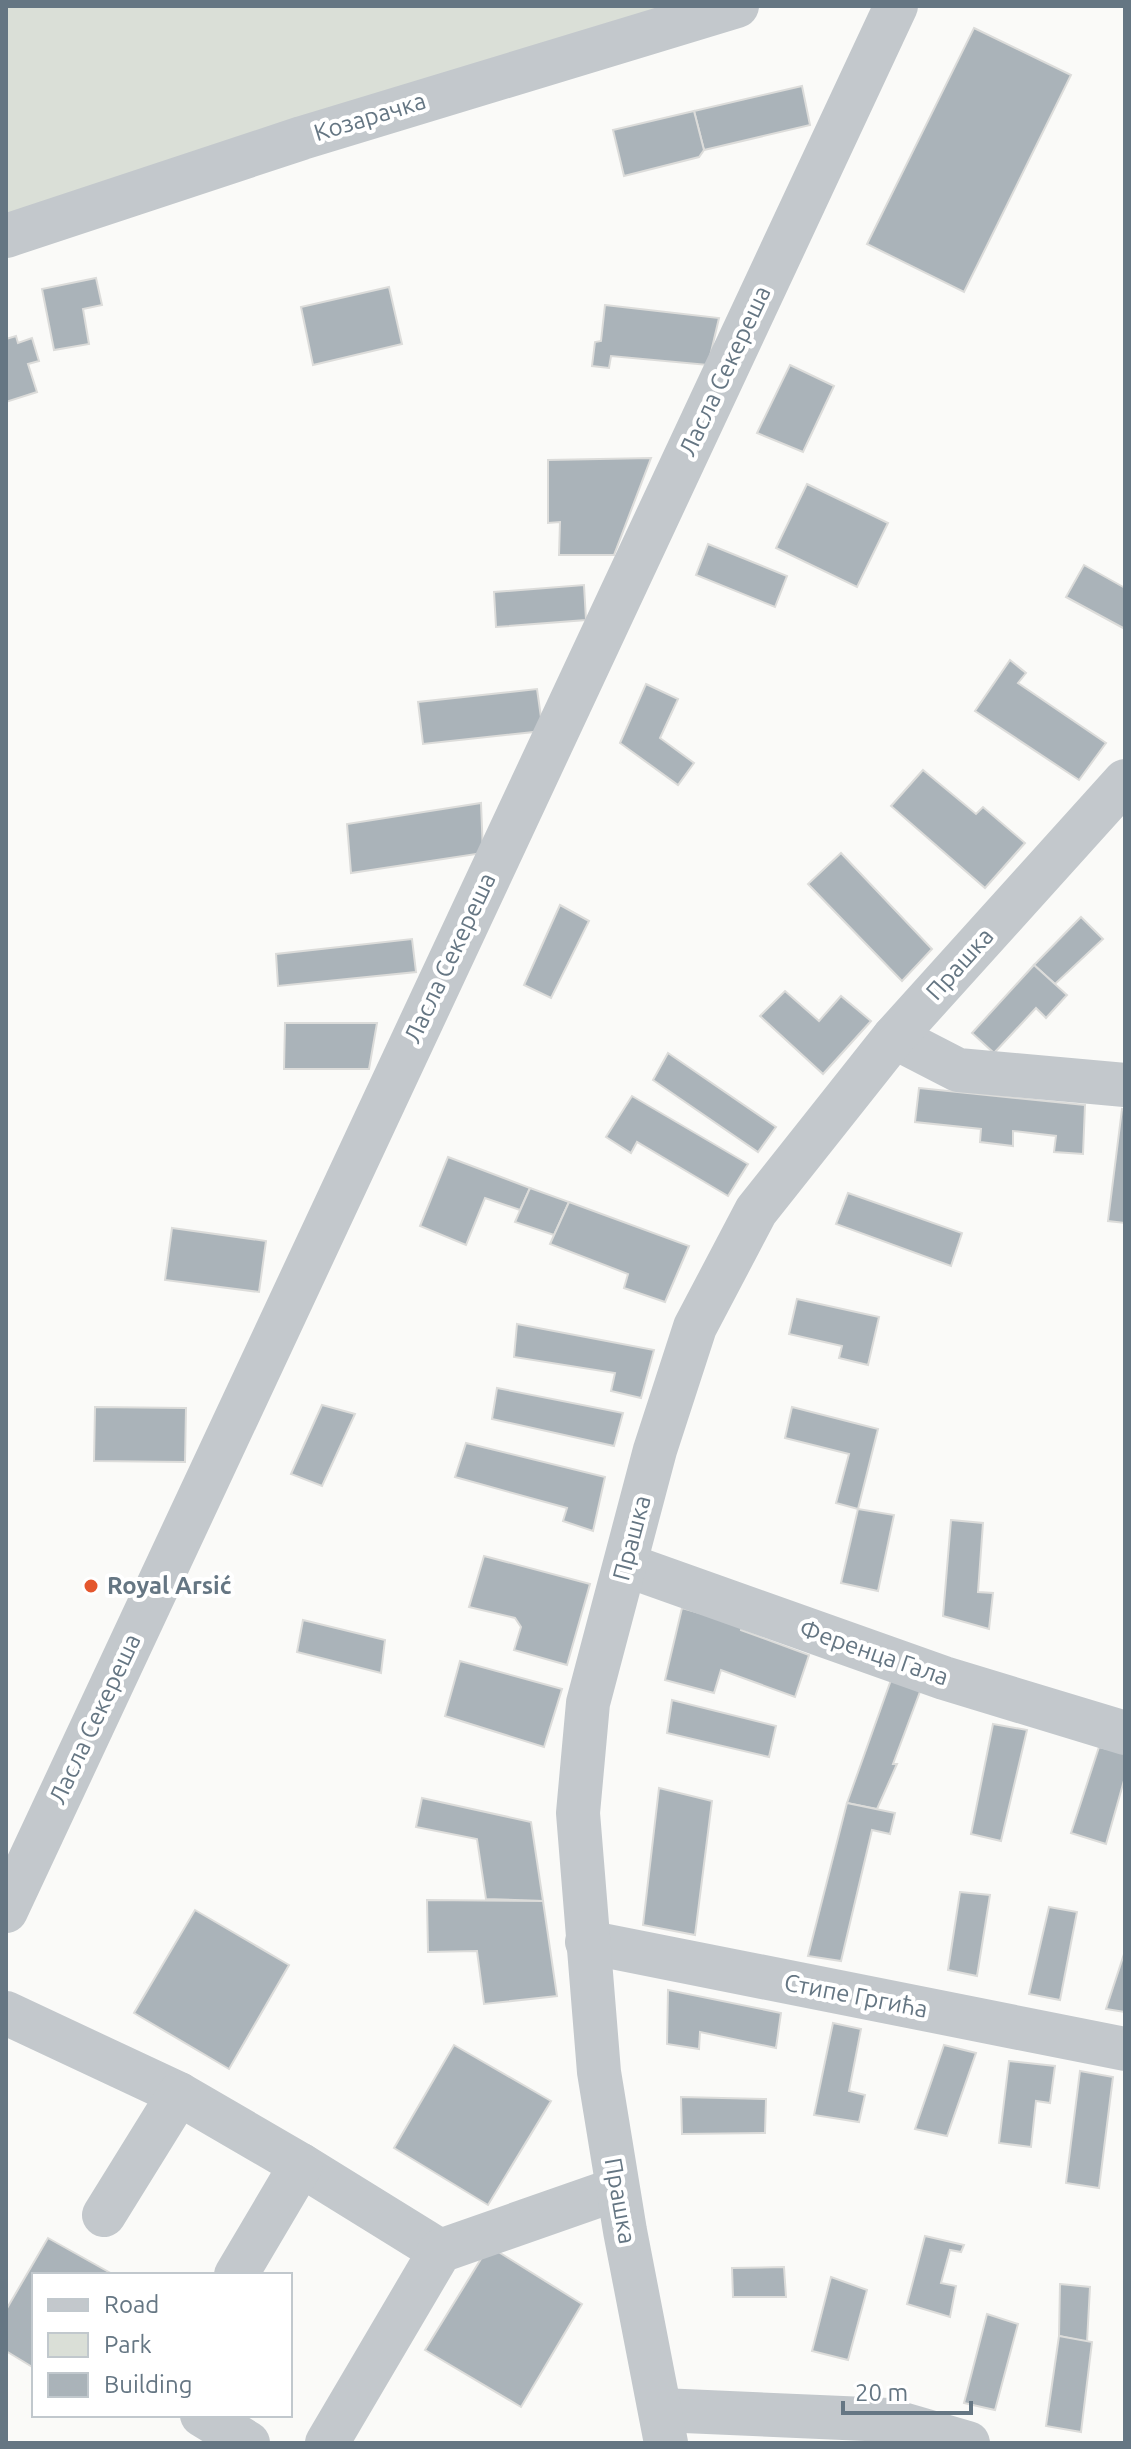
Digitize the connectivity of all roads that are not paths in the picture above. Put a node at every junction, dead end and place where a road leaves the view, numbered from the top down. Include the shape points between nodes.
1 (737, 6) edge
2 (896, 6) edge
3 (6, 236) edge
4 (1125, 781) edge
5 (894, 1037) junction
6 (1125, 1085) edge
7 (626, 1565) junction
8 (1125, 1733) edge
9 (6, 1911) edge
10 (587, 1942) junction
11 (6, 2013) edge
12 (1125, 2049) edge
13 (179, 2094) junction
14 (301, 2165) junction
15 (617, 2189) junction
16 (104, 2215) dead end
17 (440, 2251) junction
18 (237, 2273) edge
19 (205, 2417) edge
20 (664, 2427) edge
21 (248, 2443) edge
22 (327, 2443) edge
23 (968, 2443) edge

1 - 3 street, Козарачка via 302,138
2 - 9 street, Ласла Секереша
4 - 5 street, Прашка
5 - 6 street via 958,1070
5 - 7 street, Прашка via 756,1211 695,1327 655,1450
7 - 8 street, Ференца Гала via 944,1678
7 - 10 street, Прашка via 588,1703 578,1813
10 - 12 street, Стипе Гргића
10 - 15 street, Прашка
11 - 13 street
13 - 14 street
13 - 16 street
14 - 17 street
14 - 18 street
15 - 17 street
15 - 20 street, Прашка
17 - 22 street
19 - 21 street
20 - 23 street via 889,2420

